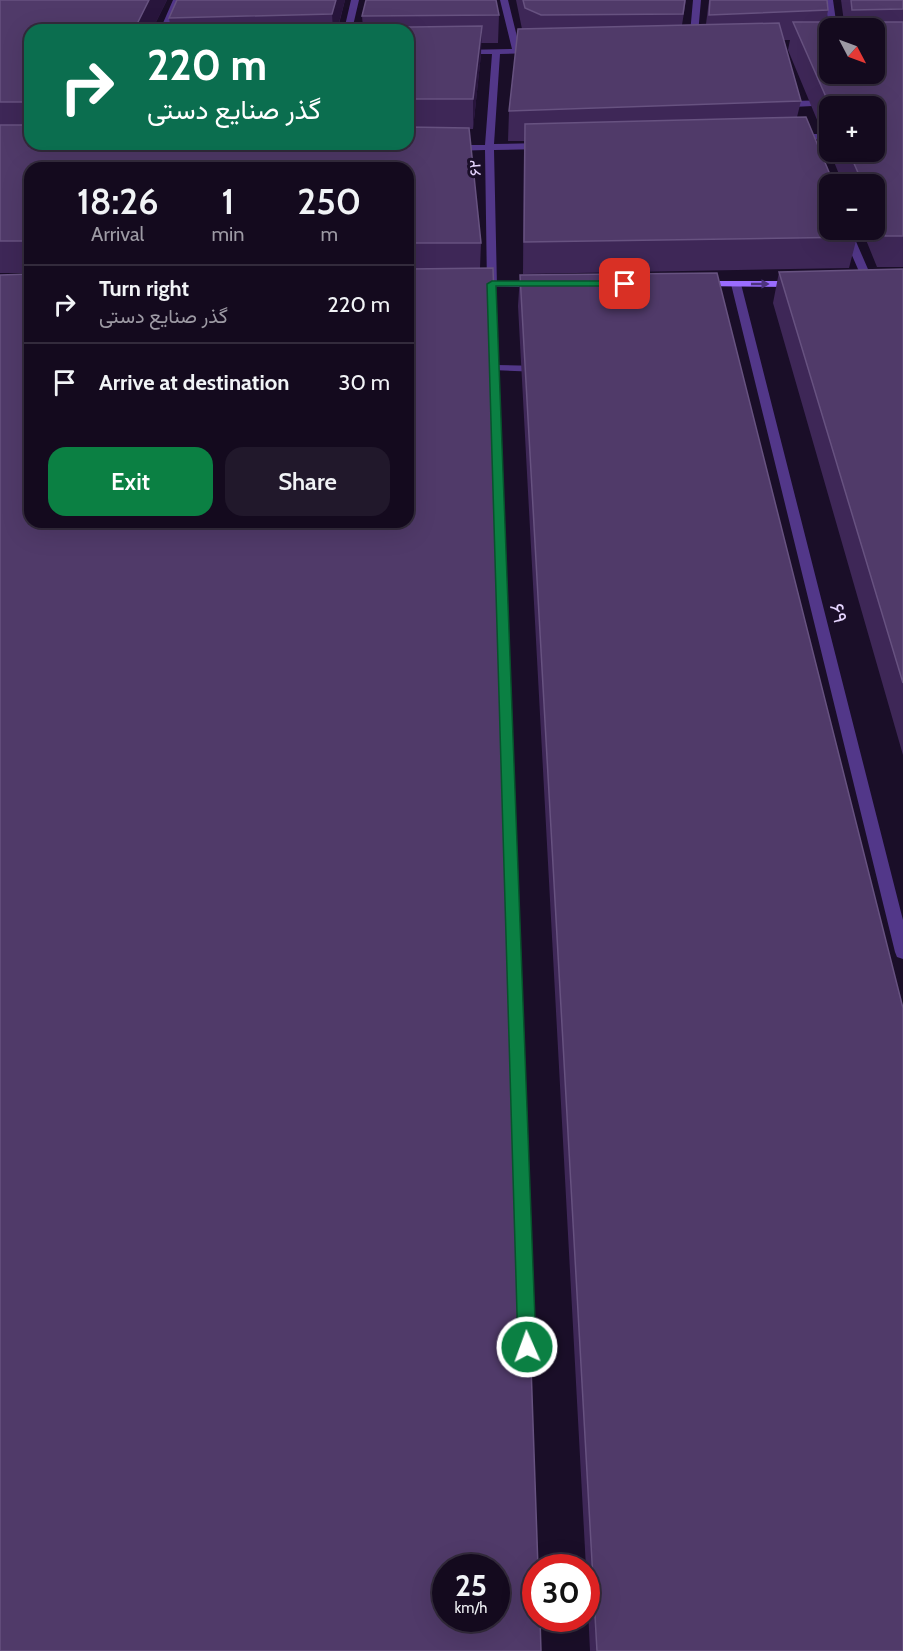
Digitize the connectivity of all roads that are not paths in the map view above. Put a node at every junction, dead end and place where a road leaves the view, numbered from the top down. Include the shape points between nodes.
1 (177, 0) edge
2 (355, 0) edge
3 (504, 0) edge
4 (697, 0) edge
5 (829, 0) edge
6 (832, 18) edge
7 (167, 24) edge
8 (349, 24) edge
9 (693, 50) junction
10 (704, 50) edge
11 (540, 51) edge
12 (681, 51) edge
13 (452, 52) edge
14 (496, 52) junction
15 (517, 52) junction
16 (790, 93) edge
17 (819, 103) edge
18 (793, 104) junction
19 (797, 115) edge
20 (802, 126) edge
21 (806, 136) junction
22 (795, 137) edge
23 (819, 137) edge
24 (548, 146) edge
25 (811, 147) edge
26 (442, 148) edge
27 (489, 148) junction
28 (850, 240) edge
29 (869, 283) edge
30 (468, 284) edge
31 (550, 284) edge
32 (690, 284) edge
33 (736, 284) junction
34 (802, 284) edge
35 (492, 292) junction
36 (496, 368) edge
37 (550, 370) edge
38 (903, 952) edge

1 - 7 street
2 - 8 street
3 - 15 street
4 - 9 street
5 - 6 street
9 - 10 street
9 - 12 street
11 - 15 street
13 - 14 street
14 - 15 street
14 - 27 street, ۶۲
16 - 18 street
17 - 18 street
18 - 19 street
20 - 21 street
21 - 22 street
21 - 23 street
21 - 25 street
24 - 27 street
26 - 27 street
27 - 35 street, ۶۲
28 - 29 street
30 - 35 main road
31 - 35 main road
32 - 33 main road
33 -> 34 main road
33 - 38 street, ۶۹
36 - 37 street

